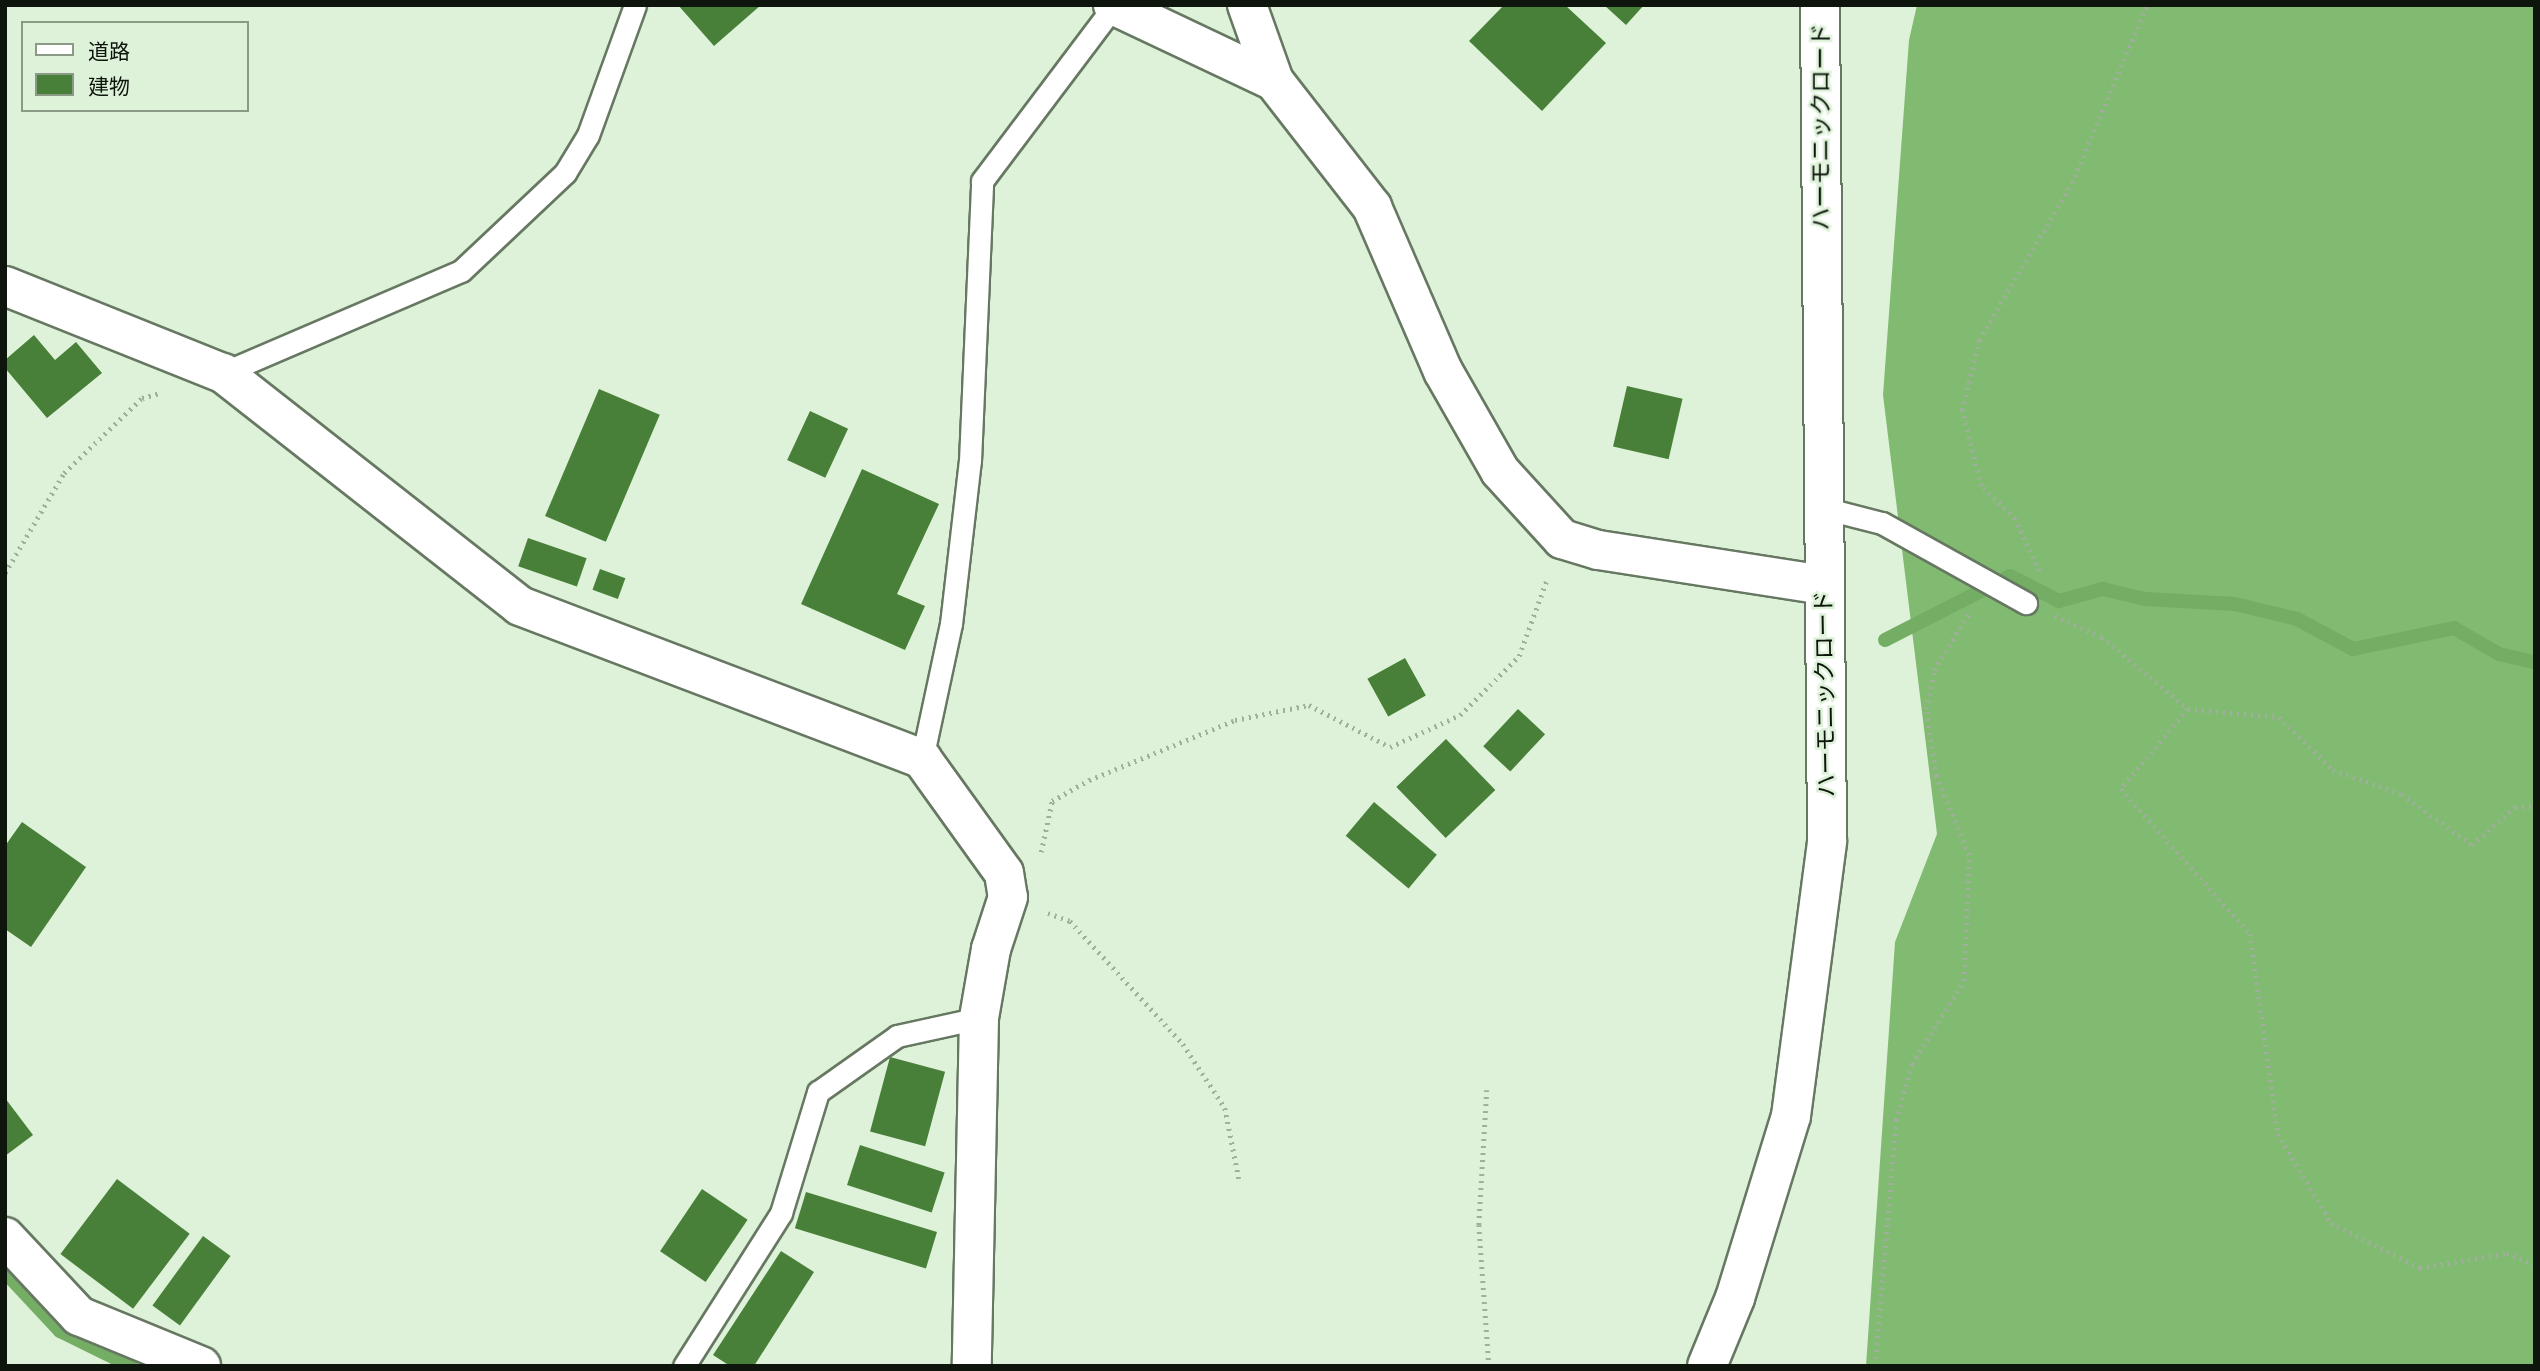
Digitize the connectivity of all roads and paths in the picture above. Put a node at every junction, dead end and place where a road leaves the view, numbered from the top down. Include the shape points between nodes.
1 (635, 5) edge
2 (1114, 5) edge
3 (1247, 5) edge
4 (1820, 5) edge
5 (2147, 5) edge
6 (1274, 81) junction
7 (5, 286) edge
8 (223, 373) junction
9 (1823, 508) junction
10 (1562, 538) junction
11 (5, 573) edge
12 (1987, 582) junction
13 (1824, 585) junction
14 (2020, 600) junction
15 (2188, 709) junction
16 (922, 759) junction
17 (2535, 806) edge
18 (1006, 885) junction
19 (979, 1018) junction
20 (1487, 1090) dead end
21 (1239, 1179) dead end
22 (5, 1237) edge
23 (2535, 1265) edge
24 (201, 1366) edge
25 (684, 1366) edge
26 (972, 1366) edge
27 (1489, 1366) edge
28 (1707, 1366) edge
29 (1875, 1366) edge

1 - 8 lane via 588,135 565,173 461,271
2 - 6 street
2 - 16 lane via 982,181 970,461 951,624
3 - 6 street
4 - 9 street, ハーモニックロード
5 - 14 path via 2072,183 1979,340 1962,410 1981,486 2015,519 2045,583
6 - 10 street via 1372,207 1443,371 1500,471
7 - 8 street
8 - 11 path via 142,398 64,473
8 - 16 street via 520,606
9 - 12 lane via 1882,523
9 - 13 street, ハーモニックロード
10 - 13 street via 1598,550
10 - 18 path via 1519,656 1460,715 1391,747 1309,705 1235,720 1089,780 1052,801 1046,848
12 - 14 lane
12 - 29 path via 1934,670 1926,709 1936,776 1969,855 1964,981 1912,1064 1896,1120
13 - 28 street, ハーモニックロード via 1827,841 1812,983 1791,1116 1735,1298
14 - 15 path via 2102,636
15 - 17 path via 2279,717 2333,770 2402,794 2472,845 2515,807
15 - 23 path via 2121,789 2250,934 2278,1135 2331,1223 2420,1268 2507,1253
16 - 18 street
18 - 19 street
18 - 21 path via 1070,921 1183,1044 1225,1108
19 - 25 lane via 897,1036 818,1092 781,1213
19 - 26 street
20 - 27 path via 1479,1225
22 - 24 street via 79,1316

